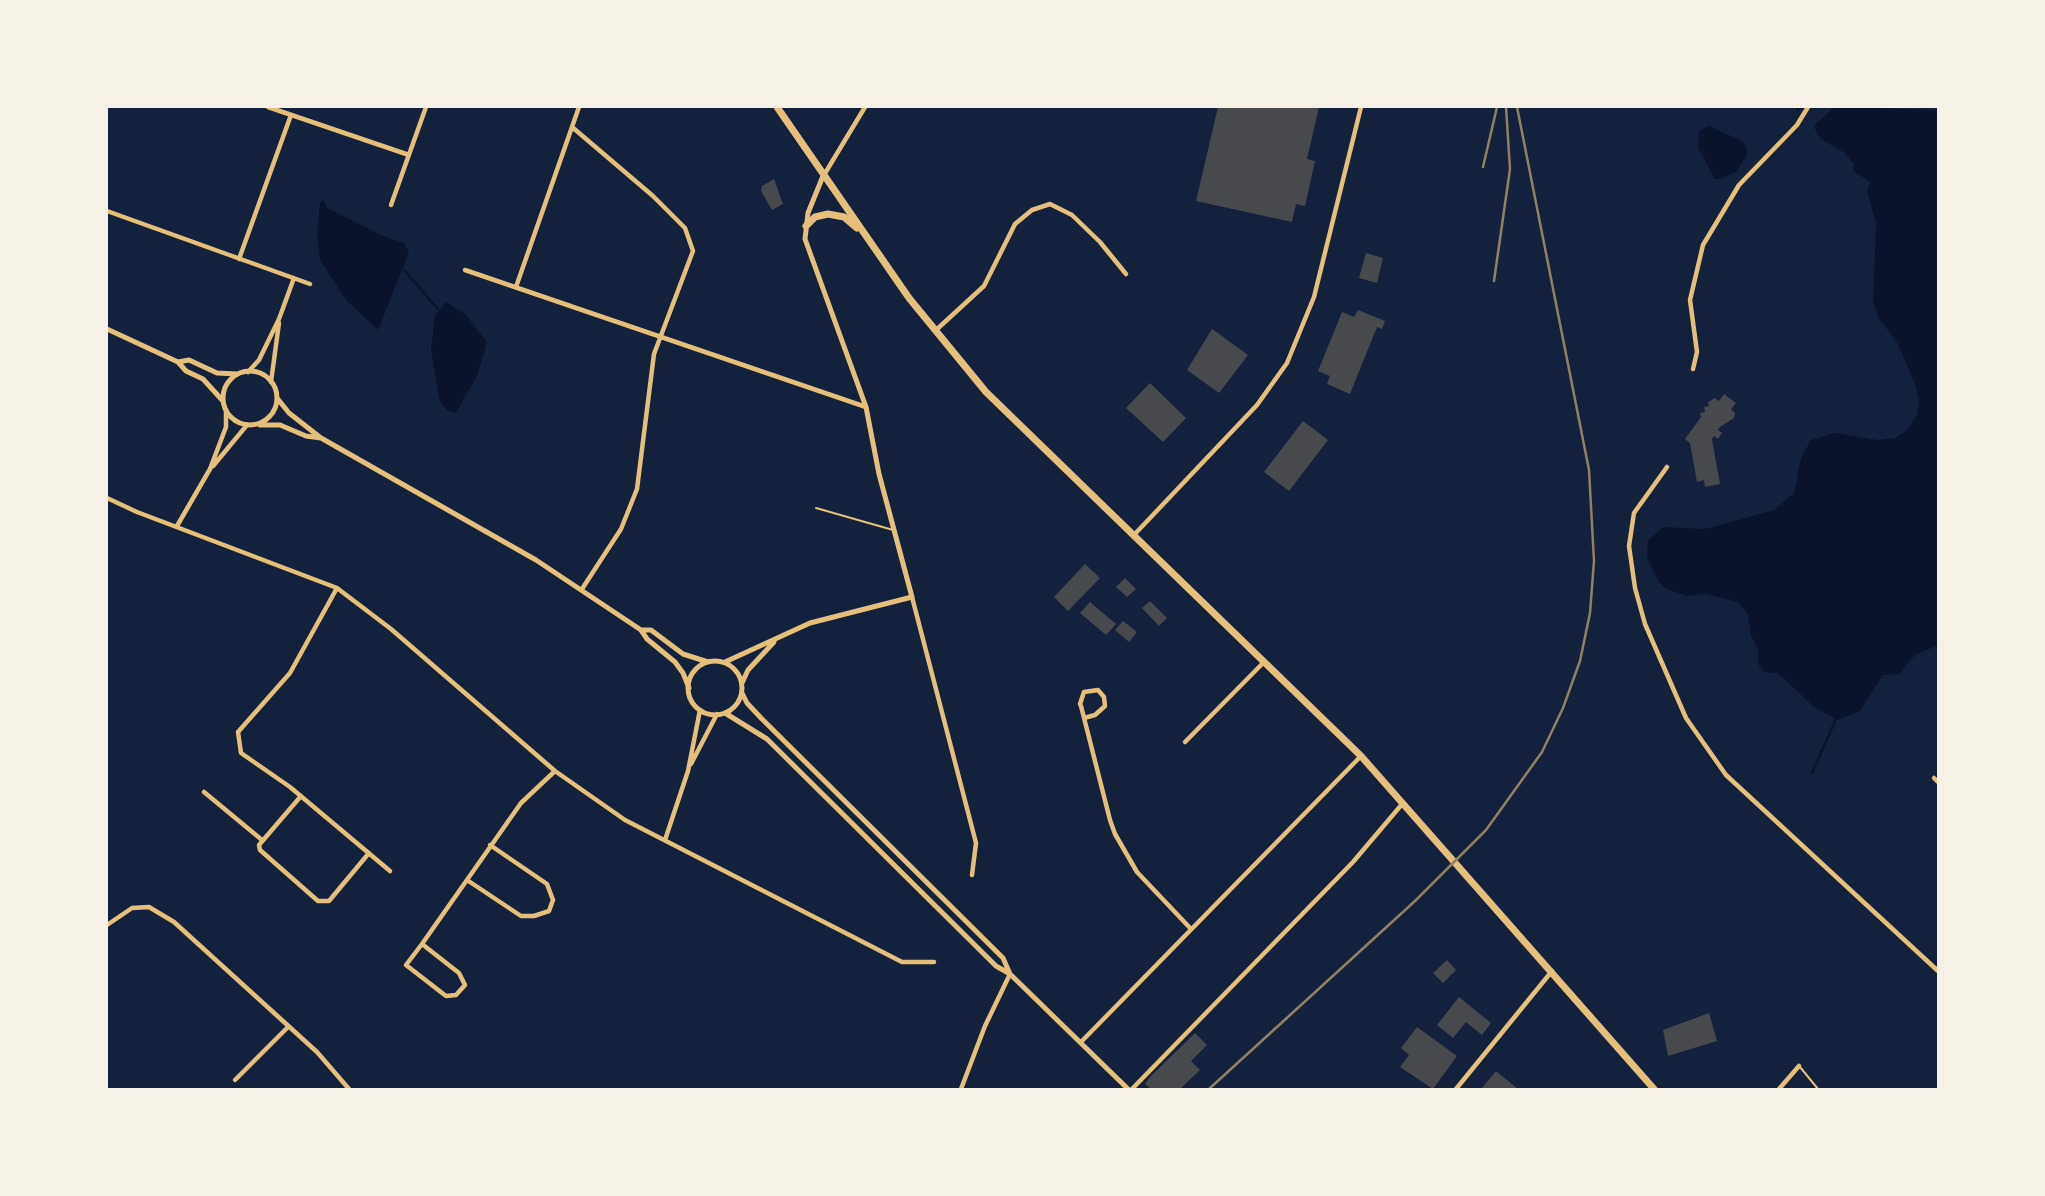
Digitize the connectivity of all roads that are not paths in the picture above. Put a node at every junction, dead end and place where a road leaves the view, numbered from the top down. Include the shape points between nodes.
1 (268, 107) edge
2 (426, 107) edge
3 (579, 107) edge
4 (777, 107) edge
5 (865, 107) edge
6 (1361, 107) edge
7 (1808, 107) edge
8 (291, 115) junction
9 (572, 127) junction
10 (409, 155) junction
11 (823, 176) junction
12 (391, 205) dead end
13 (107, 211) edge
14 (806, 226) junction
15 (865, 235) junction
16 (239, 259) junction
17 (465, 270) dead end
18 (1126, 274) dead end
19 (294, 278) junction
20 (310, 284) dead end
21 (516, 287) junction
22 (279, 319) junction
23 (107, 329) edge
24 (934, 331) junction
25 (661, 337) junction
26 (178, 362) junction
27 (1693, 369) dead end
28 (248, 372) junction
29 (240, 374) junction
30 (271, 382) junction
31 (277, 398) junction
32 (223, 401) junction
33 (866, 407) junction
34 (226, 410) junction
35 (247, 425) junction
36 (256, 425) junction
37 (321, 438) junction
38 (1667, 467) dead end
39 (210, 469) junction
40 (107, 498) edge
41 (816, 508) dead end
42 (177, 526) junction
43 (894, 531) junction
44 (1133, 536) junction
45 (337, 588) junction
46 (582, 589) junction
47 (912, 597) junction
48 (641, 630) junction
49 (777, 640) junction
50 (708, 662) junction
51 (725, 662) junction
52 (1264, 662) junction
53 (742, 684) junction
54 (689, 688) junction
55 (742, 693) junction
56 (700, 710) junction
57 (725, 712) junction
58 (717, 714) junction
59 (1084, 718) junction
60 (1185, 742) dead end
61 (1361, 757) junction
62 (555, 771) junction
63 (688, 771) junction
64 (204, 792) dead end
65 (300, 796) junction
66 (1403, 802) junction
67 (262, 840) junction
68 (664, 840) junction
69 (490, 845) junction
70 (369, 853) junction
71 (390, 871) dead end
72 (972, 875) dead end
73 (467, 880) junction
74 (107, 925) edge
75 (1191, 929) junction
76 (422, 943) junction
77 (934, 962) dead end
78 (1552, 971) junction
79 (1938, 971) edge
80 (1010, 974) junction
81 (288, 1027) junction
82 (1081, 1042) junction
83 (1799, 1066) joint
84 (235, 1080) dead end
85 (349, 1089) edge
86 (961, 1089) edge
87 (1130, 1089) edge
88 (1455, 1089) edge
89 (1654, 1089) edge
90 (1779, 1089) edge
91 (1818, 1089) edge

1 - 8 street
2 - 10 street
3 - 9 street
4 - 11 highway
5 - 11 street
6 - 44 street via 1314,297 1287,363 1257,405
7 - 27 street via 1797,125 1739,185 1703,245 1690,300 1697,352
8 - 10 street
8 - 16 street
9 - 21 street
9 - 25 street via 685,228 693,251
10 - 12 street
11 - 14 street
11 - 15 highway
13 - 16 street
14 - 15 highway via 815,217 831,214 844,217
14 - 33 street via 805,239
15 - 24 highway
16 - 19 street
17 - 21 street
18 - 24 street via 1072,215 1050,204 1032,210 1015,224 984,286
19 - 20 street
19 - 22 street
21 - 25 street
22 - 28 street
22 - 30 street
23 - 26 street
24 - 44 highway via 1010,418
25 - 33 street
25 - 46 street via 648,390 637,489 621,530
26 - 29 street via 189,360 218,373
26 - 32 street via 203,379
28 - 29 street
28 - 30 street via 257,372
29 - 32 street via 227,385
30 - 31 street
31 - 36 street via 271,415
31 - 37 street
32 - 34 street
33 - 43 street
34 - 35 street
34 - 39 street via 226,427
35 - 36 street
35 - 39 street
36 - 37 street via 280,425
37 - 46 street
38 - 79 street via 1634,513 1629,546 1645,624 1686,718 1726,775
39 - 42 street
40 - 42 street
41 - 43 lane
42 - 45 street
43 - 47 street
44 - 52 highway
45 - 62 street
45 - 65 street via 290,673 239,732 242,753
46 - 48 street
47 - 49 street via 810,623
47 - 72 street via 976,843
48 - 50 street via 651,630 683,654
48 - 54 street via 683,673
49 - 51 street
49 - 53 street via 748,670
50 - 51 street
50 - 54 street via 694,671
51 - 53 street
52 - 60 street
52 - 61 highway
53 - 55 street
54 - 56 street
55 - 57 street
55 - 80 street via 747,704 1003,958
56 - 58 street
56 - 63 street
57 - 58 street
57 - 80 street via 767,738 996,966
58 - 63 street
59 - 59 street via 1082,695 1098,690 1105,706
59 - 75 street via 1121,848 1143,879
61 - 66 highway
61 - 75 street
62 - 68 street via 625,820
62 - 69 street via 521,803
63 - 68 street
64 - 67 street
65 - 67 street
65 - 70 street
66 - 78 highway
66 - 87 street via 1353,862
67 - 70 street via 260,850 323,903
68 - 77 street via 902,962
69 - 73 street
69 - 73 street via 547,884 553,900 549,911 521,916
70 - 71 street
73 - 76 street
74 - 81 street via 132,908 149,907 174,922
75 - 82 street
76 - 76 street via 406,965 446,996 456,995 465,985 459,973
78 - 88 street
78 - 89 highway
80 - 82 street
80 - 86 street
81 - 84 street
81 - 85 street
82 - 87 street
83 - 90 street
83 - 91 lane

